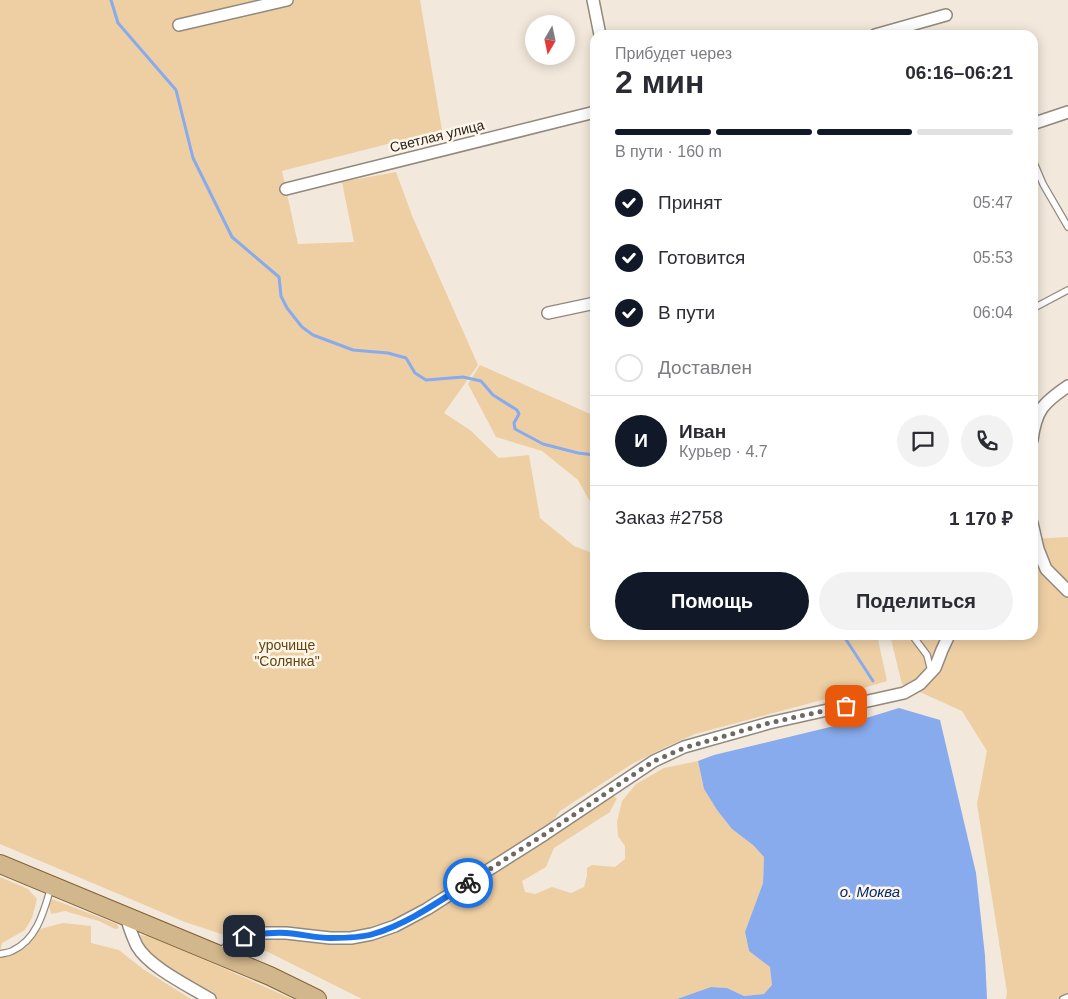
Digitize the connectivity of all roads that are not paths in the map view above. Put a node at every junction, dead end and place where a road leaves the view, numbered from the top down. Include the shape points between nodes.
1 (287, 0) edge
2 (593, 0) edge
3 (946, 16) dead end
4 (179, 25) dead end
5 (599, 30) edge
6 (894, 30) edge
7 (1068, 112) edge
8 (590, 113) edge
9 (1038, 122) edge
10 (1038, 172) edge
11 (286, 189) dead end
12 (1068, 227) edge
13 (1068, 290) edge
14 (590, 304) edge
15 (1038, 306) edge
16 (548, 313) dead end
17 (1068, 386) edge
18 (1038, 416) edge
19 (1038, 549) edge
20 (1068, 591) edge
21 (916, 640) edge
22 (947, 640) edge
23 (931, 672) junction
24 (0, 864) edge
25 (51, 885) junction
26 (126, 916) junction
27 (0, 954) edge
28 (221, 955) junction
29 (1068, 996) edge
30 (210, 999) edge
31 (317, 999) edge
32 (1063, 999) edge

1 - 4 street
2 - 5 street
3 - 6 street
7 - 9 street
8 - 11 street, Светлая улица
10 - 12 lane
13 - 15 lane
14 - 16 street
17 - 18 street via 1056,394
19 - 20 street via 1046,569
21 - 23 lane via 928,655
22 - 23 street
23 - 28 street via 920,684 904,693 769,723 684,748 654,761 537,839 395,926 351,938 260,933 244,936
24 - 25 main road
25 - 26 main road
25 - 27 lane via 33,934 12,951
26 - 28 main road
26 - 30 street via 138,948 151,962
28 - 31 main road
29 - 32 lane

